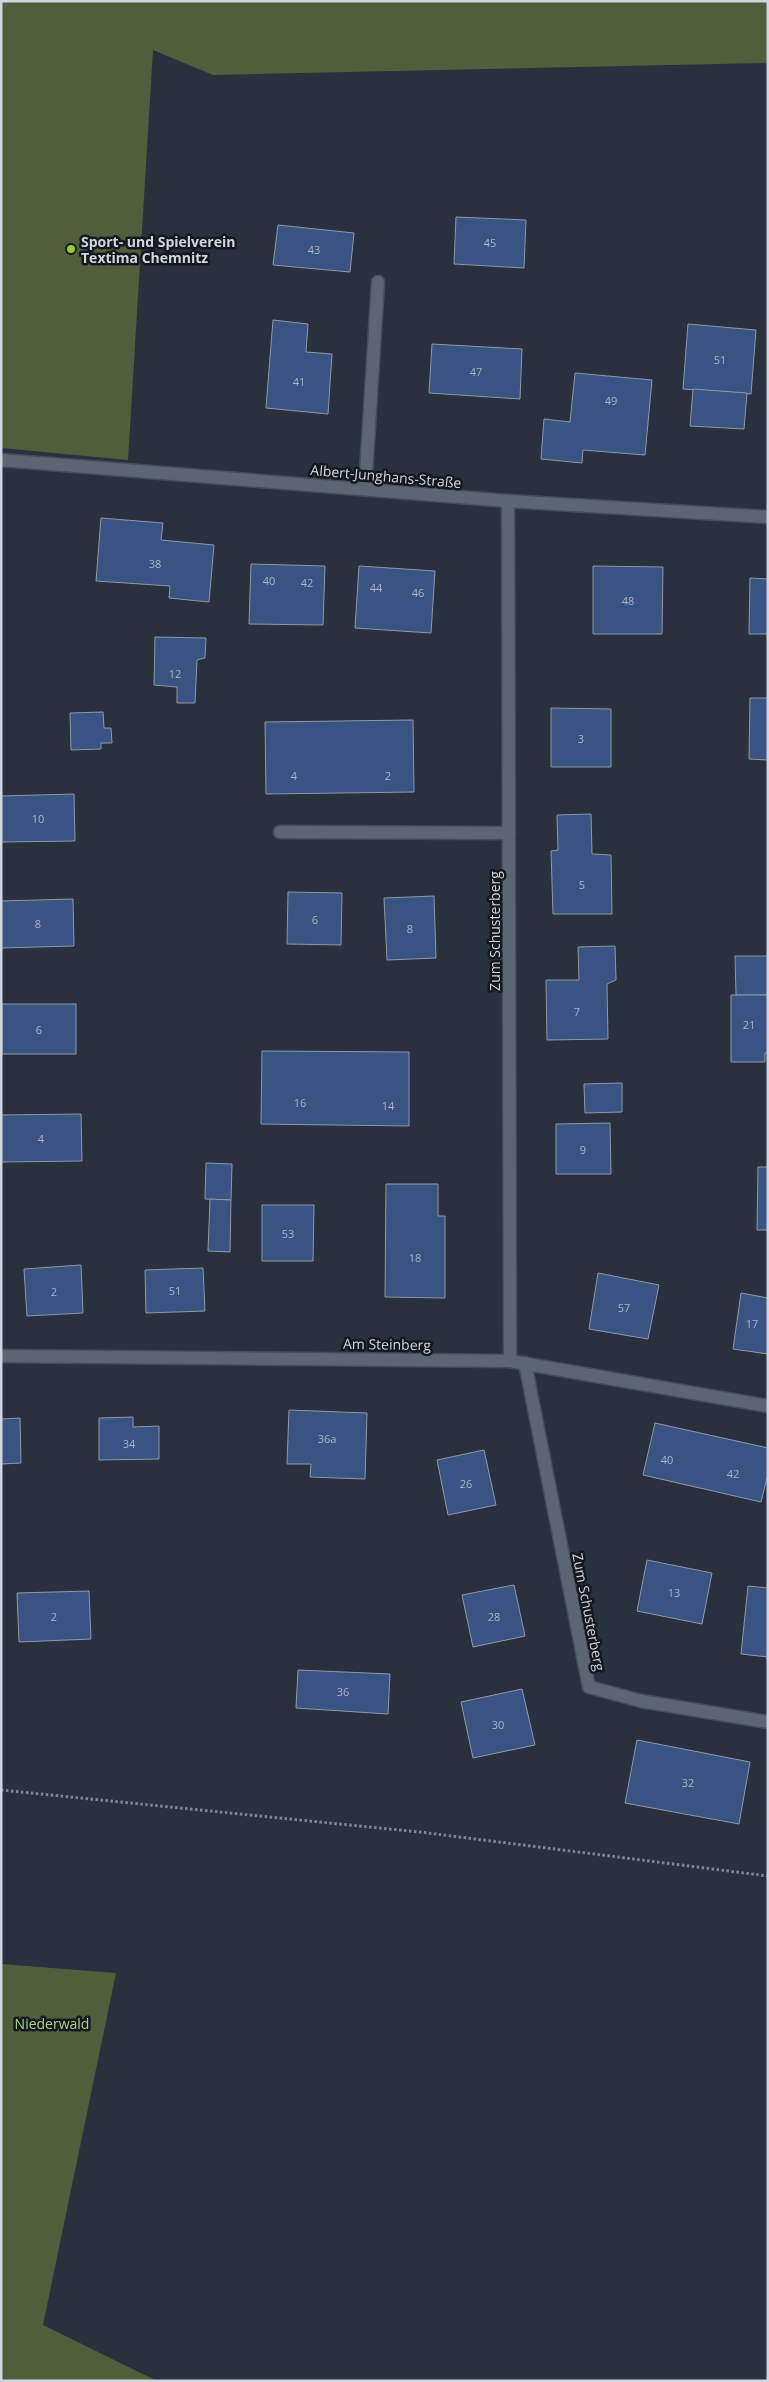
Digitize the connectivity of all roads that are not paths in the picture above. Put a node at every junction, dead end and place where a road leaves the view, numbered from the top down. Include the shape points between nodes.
1 (378, 282) dead end
2 (1, 460) edge
3 (365, 489) junction
4 (508, 501) junction
5 (768, 517) edge
6 (280, 832) dead end
7 (509, 833) junction
8 (1, 1356) edge
9 (510, 1361) junction
10 (525, 1363) junction
11 (768, 1406) edge
12 (768, 1722) edge

1 - 3 street
2 - 3 street, Albert-Junghans-Straße
3 - 4 street, Albert-Junghans-Straße
4 - 5 street, Albert-Junghans-Straße
4 - 7 street, Zum Schusterberg
6 - 7 street
7 - 9 street, Zum Schusterberg
8 - 9 street, Am Steinberg
9 - 10 street, Am Steinberg
10 - 11 street, Am Steinberg
10 - 12 street, Zum Schusterberg via 589,1687 641,1701

